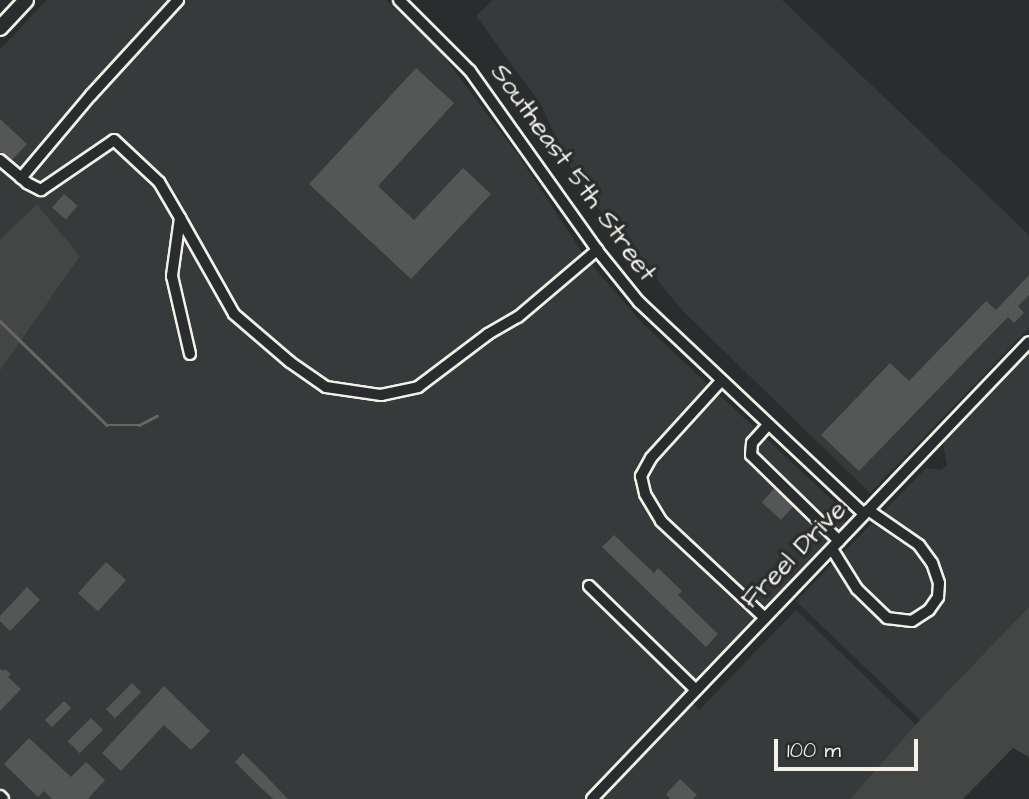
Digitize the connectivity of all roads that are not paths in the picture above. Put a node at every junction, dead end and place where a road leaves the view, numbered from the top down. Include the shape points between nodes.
1 (26, 0) edge
2 (178, 0) edge
3 (400, 0) edge
4 (0, 28) edge
5 (0, 160) edge
6 (21, 178) junction
7 (180, 218) junction
8 (597, 250) junction
9 (1029, 342) edge
10 (190, 354) dead end
11 (721, 381) junction
12 (768, 425) junction
13 (866, 512) junction
14 (835, 545) junction
15 (589, 586) dead end
16 (765, 618) junction
17 (696, 690) junction
18 (592, 799) edge

1 - 4 main road
2 - 6 street
3 - 8 street, Southeast 5th Street via 470,71
5 - 6 street
6 - 7 street via 41,190 114,139 159,182
7 - 8 street via 234,314 326,387 381,395 418,387 488,334 519,317
7 - 10 street via 172,276
8 - 11 street, Southeast 5th Street via 639,302
9 - 13 street, Freel Drive
11 - 12 street, Southeast 5th Street
11 - 16 street via 651,458 641,476 645,494 661,521
12 - 13 street, Southeast 5th Street
12 - 14 street via 752,443 751,455
13 - 14 street, Freel Drive
13 - 14 street via 919,545 932,563 939,597 929,610 912,621 887,618 857,589
14 - 16 street, Freel Drive
15 - 17 street
16 - 17 street, Freel Drive
17 - 18 street, Freel Drive

